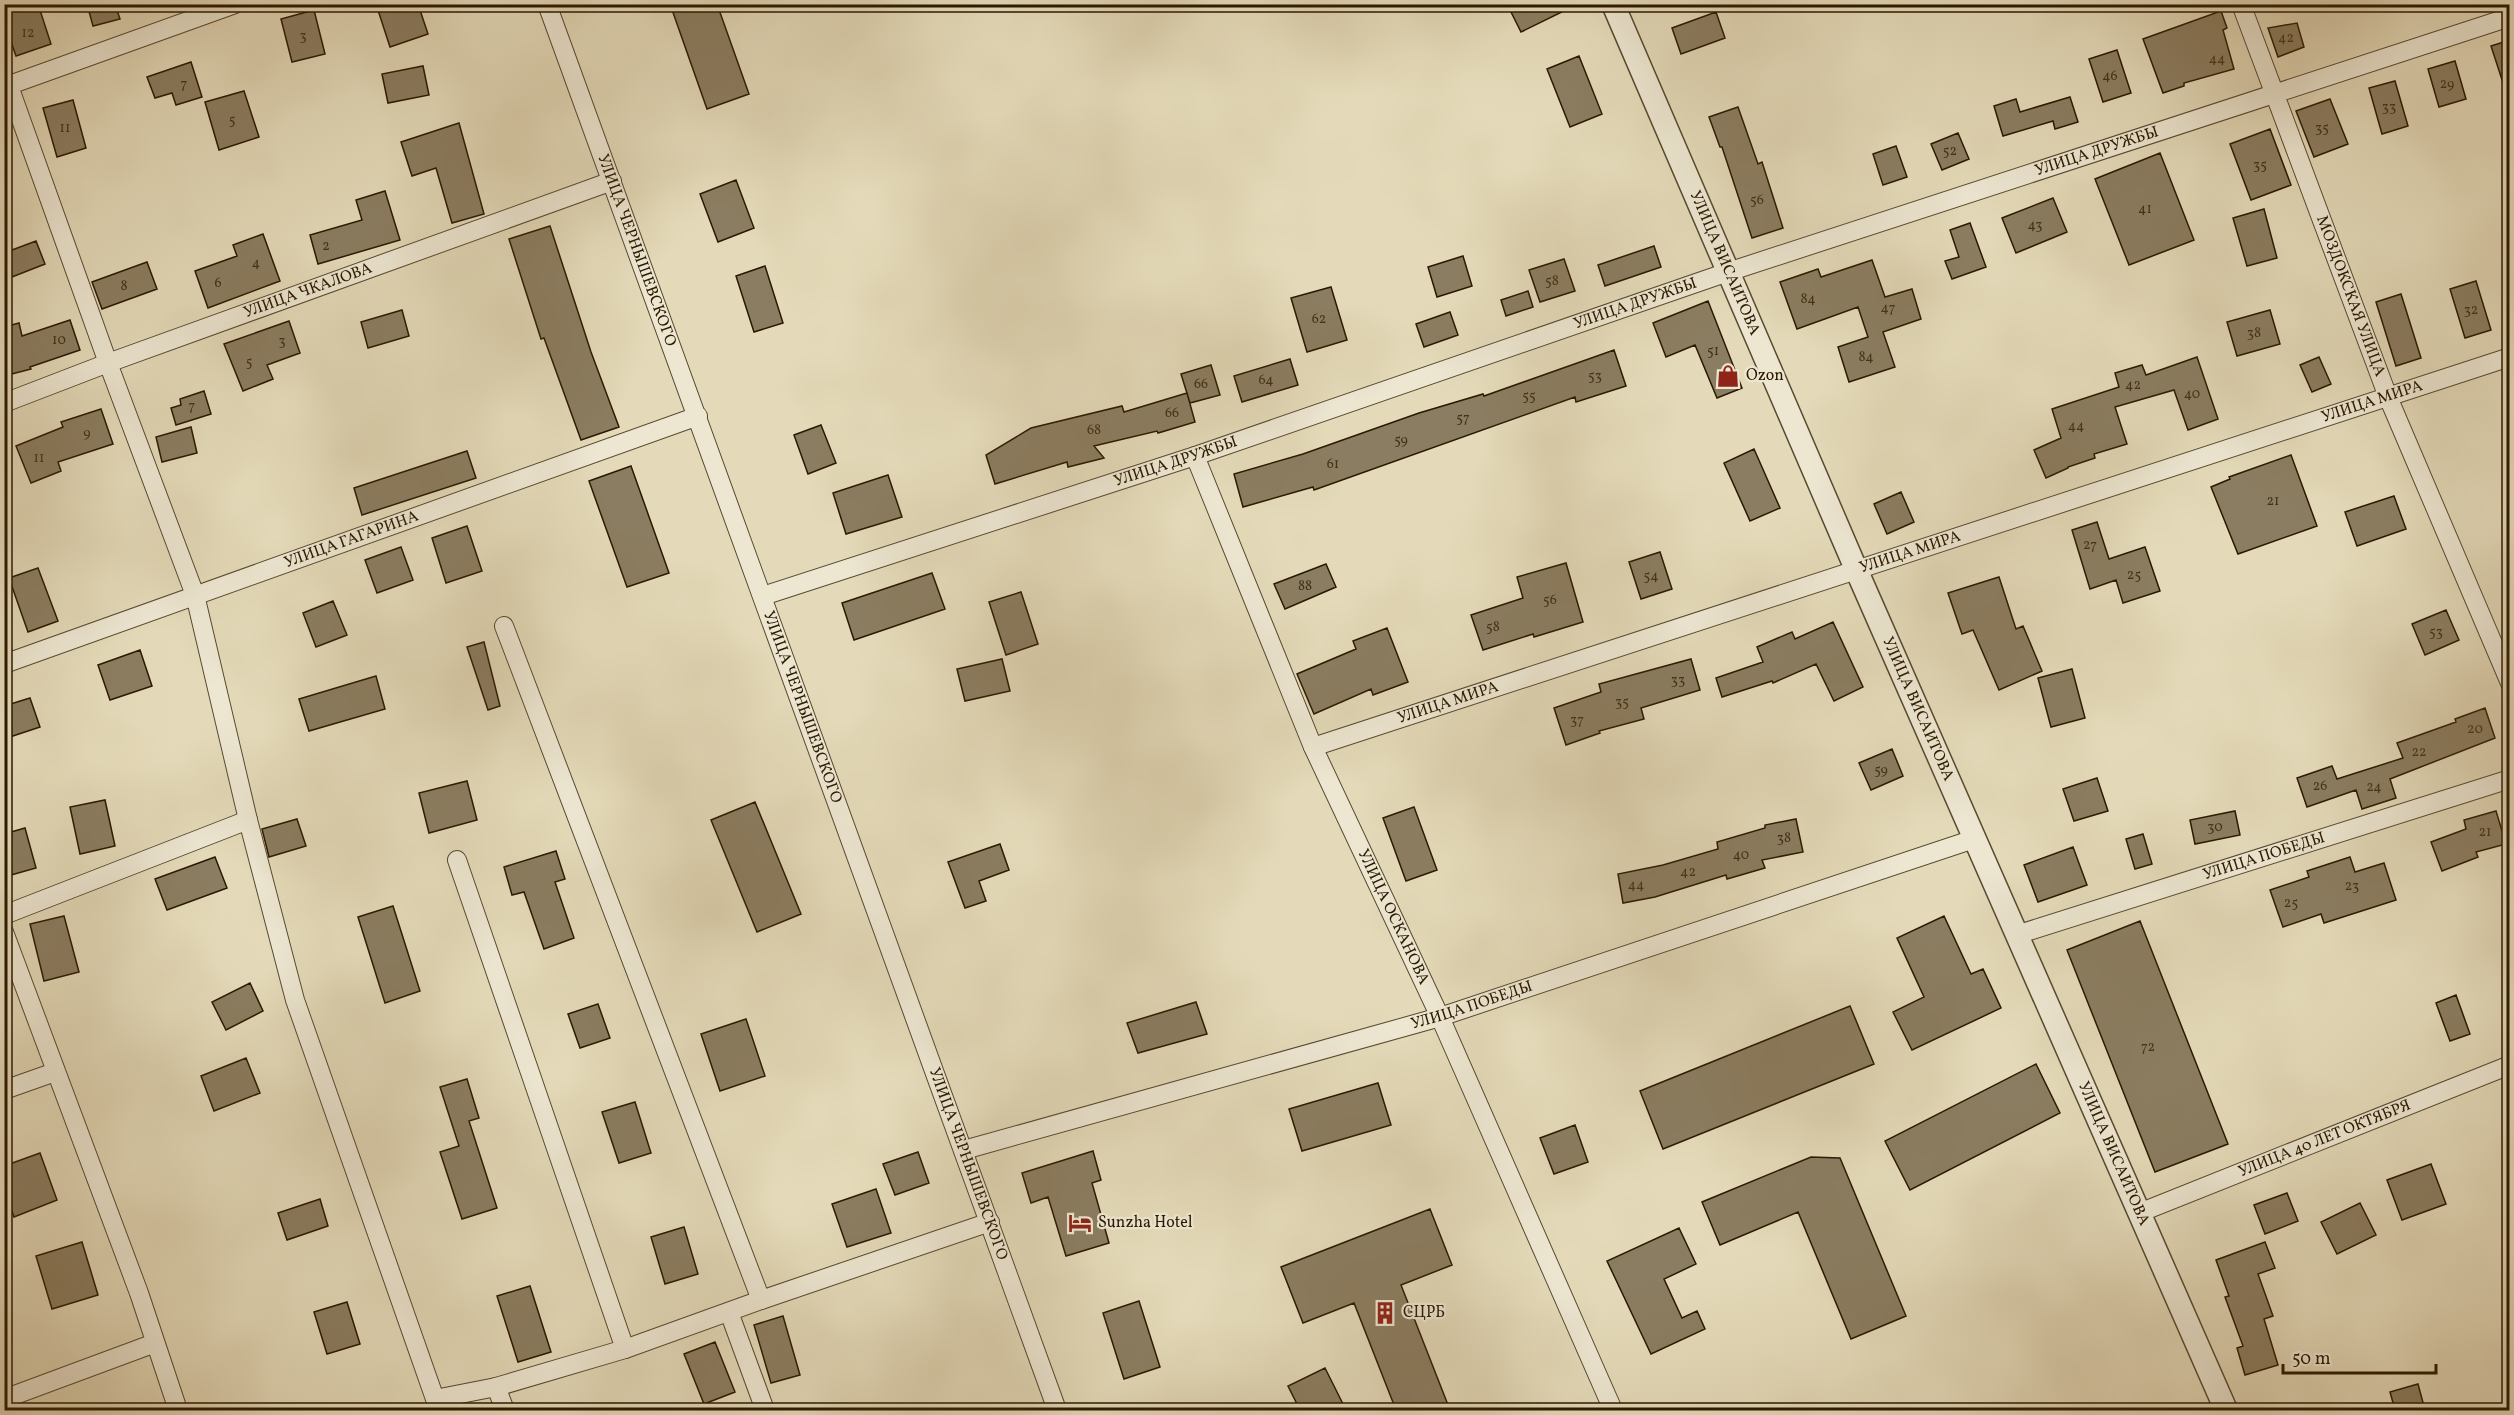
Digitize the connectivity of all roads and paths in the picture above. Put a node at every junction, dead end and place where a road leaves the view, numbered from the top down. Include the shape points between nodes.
1 (235, 4) edge
2 (548, 4) edge
3 (1613, 4) edge
4 (2241, 4) edge
5 (2510, 17) edge
6 (7, 86) edge
7 (2275, 94) junction
8 (612, 181) junction
9 (1728, 272) junction
10 (2510, 357) edge
11 (108, 363) junction
12 (2388, 397) junction
13 (4, 403) edge
14 (698, 416) junction
15 (1195, 456) junction
16 (1856, 569) junction
17 (195, 596) junction
18 (763, 596) junction
19 (504, 626) dead end
20 (4, 664) edge
21 (2510, 683) edge
22 (1313, 747) junction
23 (2510, 780) edge
24 (248, 820) junction
25 (1974, 839) junction
26 (457, 860) dead end
27 (4, 915) edge
28 (4, 932) edge
29 (2016, 935) junction
30 (1440, 1017) junction
31 (2510, 1065) edge
32 (55, 1072) junction
33 (4, 1090) edge
34 (964, 1150) junction
35 (2139, 1213) junction
36 (990, 1222) junction
37 (761, 1300) junction
38 (729, 1312) junction
39 (155, 1342) junction
40 (625, 1349) junction
41 (495, 1387) junction
42 (4, 1399) edge
43 (178, 1410) edge
44 (505, 1410) edge
45 (765, 1410) edge
46 (1057, 1410) edge
47 (1613, 1410) edge
48 (2226, 1410) edge

1 - 6 street
2 - 8 street, УЛИЦА ЧЕРНЫШЕВСКОГО
3 - 9 street, УЛИЦА ВИСАИТОВА
4 - 7 street, МОЗДОКСКАЯ УЛИЦА
5 - 7 street, УЛИЦА ДРУЖБЫ
6 - 11 street
7 - 9 street, УЛИЦА ДРУЖБЫ
7 - 12 street, МОЗДОКСКАЯ УЛИЦА
8 - 11 street, УЛИЦА ЧКАЛОВА
8 - 14 street, УЛИЦА ЧЕРНЫШЕВСКОГО
9 - 15 street, УЛИЦА ДРУЖБЫ
9 - 16 street, УЛИЦА ВИСАИТОВА
10 - 12 street, УЛИЦА МИРА
11 - 13 street, УЛИЦА ЧКАЛОВА
11 - 17 street
12 - 16 street, УЛИЦА МИРА
12 - 21 street, МОЗДОКСКАЯ УЛИЦА
14 - 17 street, УЛИЦА ГАГАРИНА
14 - 18 street, УЛИЦА ЧЕРНЫШЕВСКОГО
15 - 18 street, УЛИЦА ДРУЖБЫ
15 - 22 street, УЛИЦА ОСКАНОВА
16 - 22 street, УЛИЦА МИРА
16 - 25 street, УЛИЦА ВИСАИТОВА
17 - 20 street, УЛИЦА ГАГАРИНА
17 - 24 street
18 - 34 street, УЛИЦА ЧЕРНЫШЕВСКОГО
19 - 37 street
22 - 30 street, УЛИЦА ОСКАНОВА
23 - 29 street, УЛИЦА ПОБЕДЫ
24 - 27 street
24 - 41 street via 295,999 435,1399
25 - 29 street, УЛИЦА ВИСАИТОВА
25 - 30 street, УЛИЦА ПОБЕДЫ
26 - 40 street
28 - 32 street
29 - 35 street, УЛИЦА ВИСАИТОВА
30 - 34 street, УЛИЦА ПОБЕДЫ
30 - 47 street, УЛИЦА ОСКАНОВА
31 - 35 street, УЛИЦА 40 ЛЕТ ОКТЯБРЯ
32 - 33 street
32 - 39 street
34 - 36 street, УЛИЦА ЧЕРНЫШЕВСКОГО
35 - 48 street, УЛИЦА ВИСАИТОВА
36 - 37 street
36 - 46 street, УЛИЦА ЧЕРНЫШЕВСКОГО
37 - 38 street
38 - 40 street
38 - 45 street
39 - 42 street
39 - 43 street
40 - 41 street
41 - 44 street

